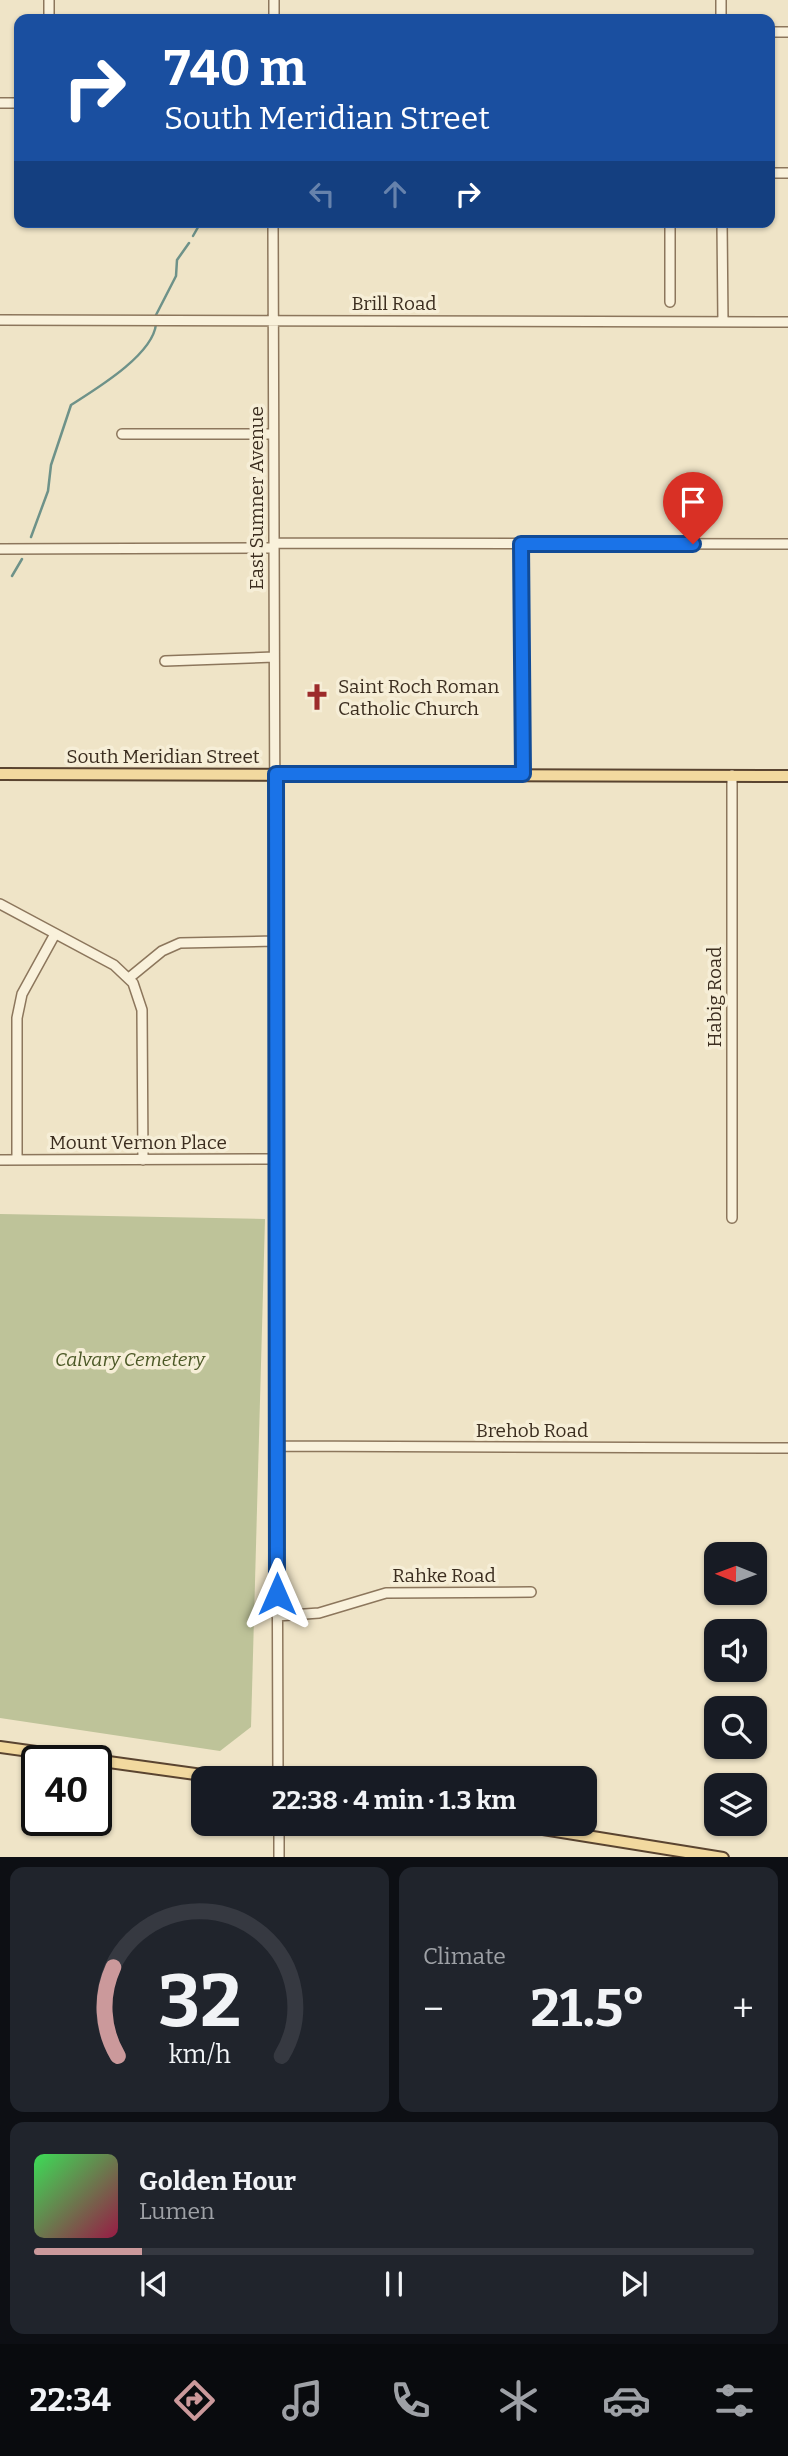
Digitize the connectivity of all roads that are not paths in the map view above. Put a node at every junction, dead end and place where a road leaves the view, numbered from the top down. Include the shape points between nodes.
1 (273, 228) edge
2 (670, 228) edge
3 (722, 228) edge
4 (670, 302) dead end
5 (0, 320) edge
6 (273, 320) junction
7 (723, 322) junction
8 (788, 322) edge
9 (122, 434) dead end
10 (273, 434) junction
11 (521, 544) junction
12 (788, 544) edge
13 (274, 546) junction
14 (0, 549) edge
15 (274, 657) junction
16 (165, 661) dead end
17 (0, 774) edge
18 (276, 774) junction
19 (523, 774) junction
20 (732, 775) junction
21 (788, 776) edge
22 (0, 904) edge
23 (55, 934) junction
24 (275, 941) junction
25 (129, 978) junction
26 (276, 1159) junction
27 (0, 1160) edge
28 (17, 1160) junction
29 (143, 1160) junction
30 (732, 1218) dead end
31 (276, 1446) junction
32 (788, 1448) edge
33 (531, 1592) dead end
34 (277, 1616) junction
35 (0, 1747) edge
36 (278, 1766) edge
37 (191, 1773) edge
38 (279, 1836) edge
39 (589, 1836) edge
40 (279, 1857) edge
41 (723, 1857) edge

1 - 6 street, East Sumner Avenue
2 - 4 street
3 - 7 street
5 - 6 street, Brill Road
6 - 7 street, Brill Road
6 - 10 street, East Sumner Avenue
7 - 8 street, Brill Road
9 - 10 street
10 - 13 street, East Sumner Avenue
11 - 12 street
11 - 13 street
11 - 19 street
13 - 14 street
13 - 15 street, East Sumner Avenue
15 - 16 street
15 - 18 street, East Sumner Avenue
17 - 18 main road, South Meridian Street
18 - 19 main road, South Meridian Street
18 - 24 street, East Sumner Avenue
19 - 20 main road, South Meridian Street
20 - 21 main road, South Meridian Street
20 - 30 street, Habig Road
22 - 23 street
23 - 25 street via 114,965
23 - 28 street via 22,994 17,1018
24 - 25 street via 174,944
24 - 26 street, East Sumner Avenue
25 - 29 street via 142,1010
26 - 29 street, Mount Vernon Place
26 - 31 street, East Sumner Avenue
27 - 28 street, Mount Vernon Place
28 - 29 street, Mount Vernon Place
31 - 32 street, Brehob Road
31 - 34 street, East Sumner Avenue
33 - 34 street, Rahke Road via 386,1592 319,1613
34 - 36 street, East Sumner Avenue
35 - 37 main road
38 - 40 street
39 - 41 main road

